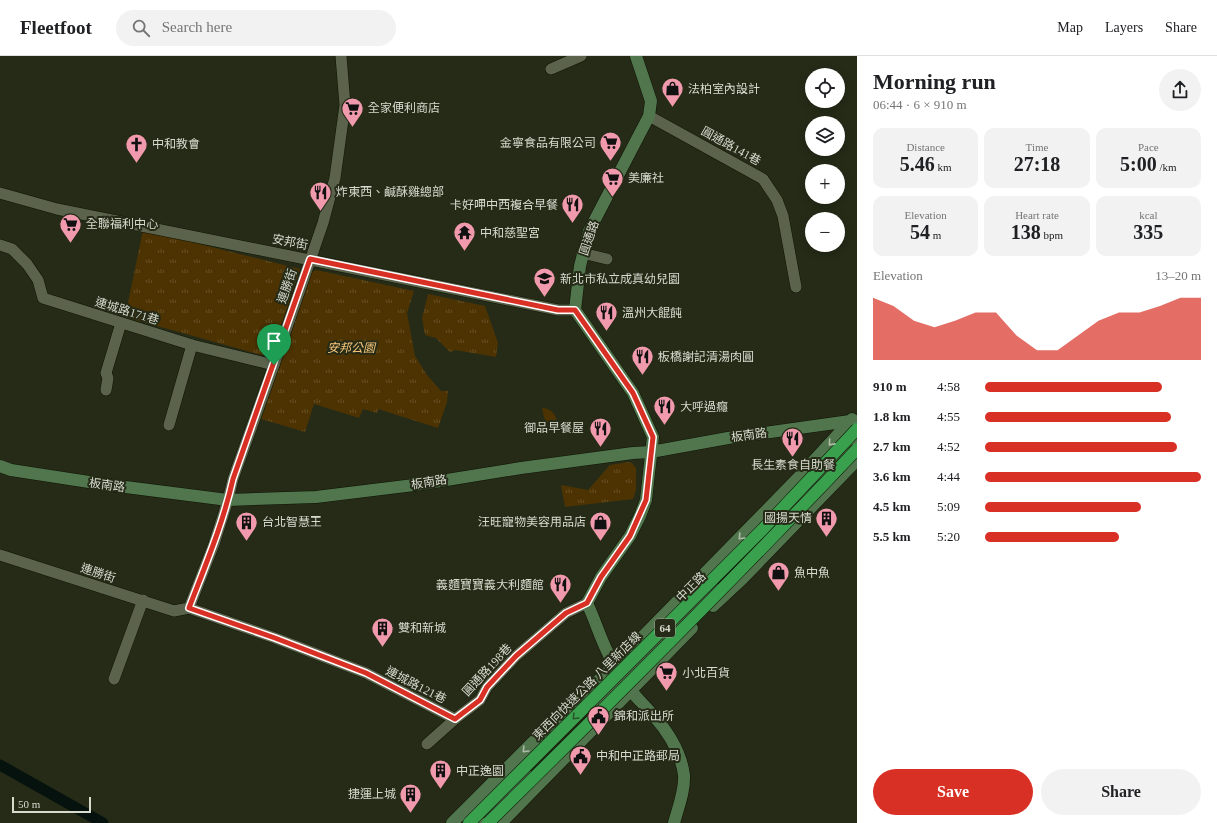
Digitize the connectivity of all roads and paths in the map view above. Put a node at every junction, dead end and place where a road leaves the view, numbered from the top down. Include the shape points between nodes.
1 (340, 56) edge
2 (581, 56) edge
3 (636, 56) edge
4 (551, 69) dead end
5 (649, 116) junction
6 (0, 193) edge
7 (0, 245) edge
8 (582, 253) junction
9 (310, 259) junction
10 (607, 260) dead end
11 (796, 287) dead end
12 (575, 310) junction
13 (121, 323) junction
14 (192, 345) junction
15 (274, 365) junction
16 (106, 390) dead end
17 (855, 421) edge
18 (169, 425) dead end
19 (857, 439) edge
20 (857, 449) edge
21 (651, 452) junction
22 (857, 460) edge
23 (0, 466) edge
24 (228, 500) junction
25 (0, 555) edge
26 (143, 600) junction
27 (587, 603) junction
28 (189, 608) junction
29 (614, 666) junction
30 (366, 673) joint
31 (114, 679) dead end
32 (623, 679) junction
33 (631, 691) junction
34 (455, 719) junction
35 (427, 744) dead end
36 (452, 823) edge
37 (469, 823) edge
38 (478, 823) edge
39 (488, 823) edge
40 (501, 823) edge
41 (674, 823) edge

1 - 9 street, 連勝街 via 345,105 335,178
2 - 4 street
3 - 5 street, 圓通路 via 651,101
5 - 8 street, 圓通路 via 589,231
5 - 11 street, 圓通路141巷 via 763,179 777,200 783,216
6 - 9 street, 安邦街 via 57,209
7 - 13 street, 連城路171巷 via 12,250 27,264 38,280 44,298
8 - 10 street
8 - 12 street, 圓通路
9 - 12 street, 安邦街 via 558,310
9 - 15 street, 連勝街
12 - 21 street via 633,393 653,437
13 - 14 street, 連城路171巷
13 - 16 street via 106,373
14 - 15 street, 連城路171巷
14 - 18 street
15 - 24 street, 連勝街 via 233,479
17 - 21 street, 板南路 via 728,438
17 -> 29 street, 中正路
17 -> 37 highway, 東西向快速公路 八里新店線 / 64, bridge via 758,535
19 - 32 street, 中正路
20 - 39 highway, 64, bridge via 591,722
21 - 24 street, 板南路 via 316,497
21 - 27 street via 646,500 640,516
22 - 33 street
23 - 24 street, 板南路 via 11,470 102,484
24 - 28 street, 連勝街
25 - 26 street, 連勝街
26 - 28 street, 連勝街 via 174,611
26 - 31 street
27 - 29 street
27 - 34 street, 圓通路198巷 via 566,613 516,656 487,687 480,700
28 - 30 street, 連勝街
29 - 32 street
29 -> 36 street, 中正路
30 - 34 street, 連城路121巷
32 - 33 street
32 - 38 street, 中正路 via 593,713
33 - 40 street
33 - 41 street via 654,716 679,756 684,775 683,789
34 - 35 street, 圓通路198巷

